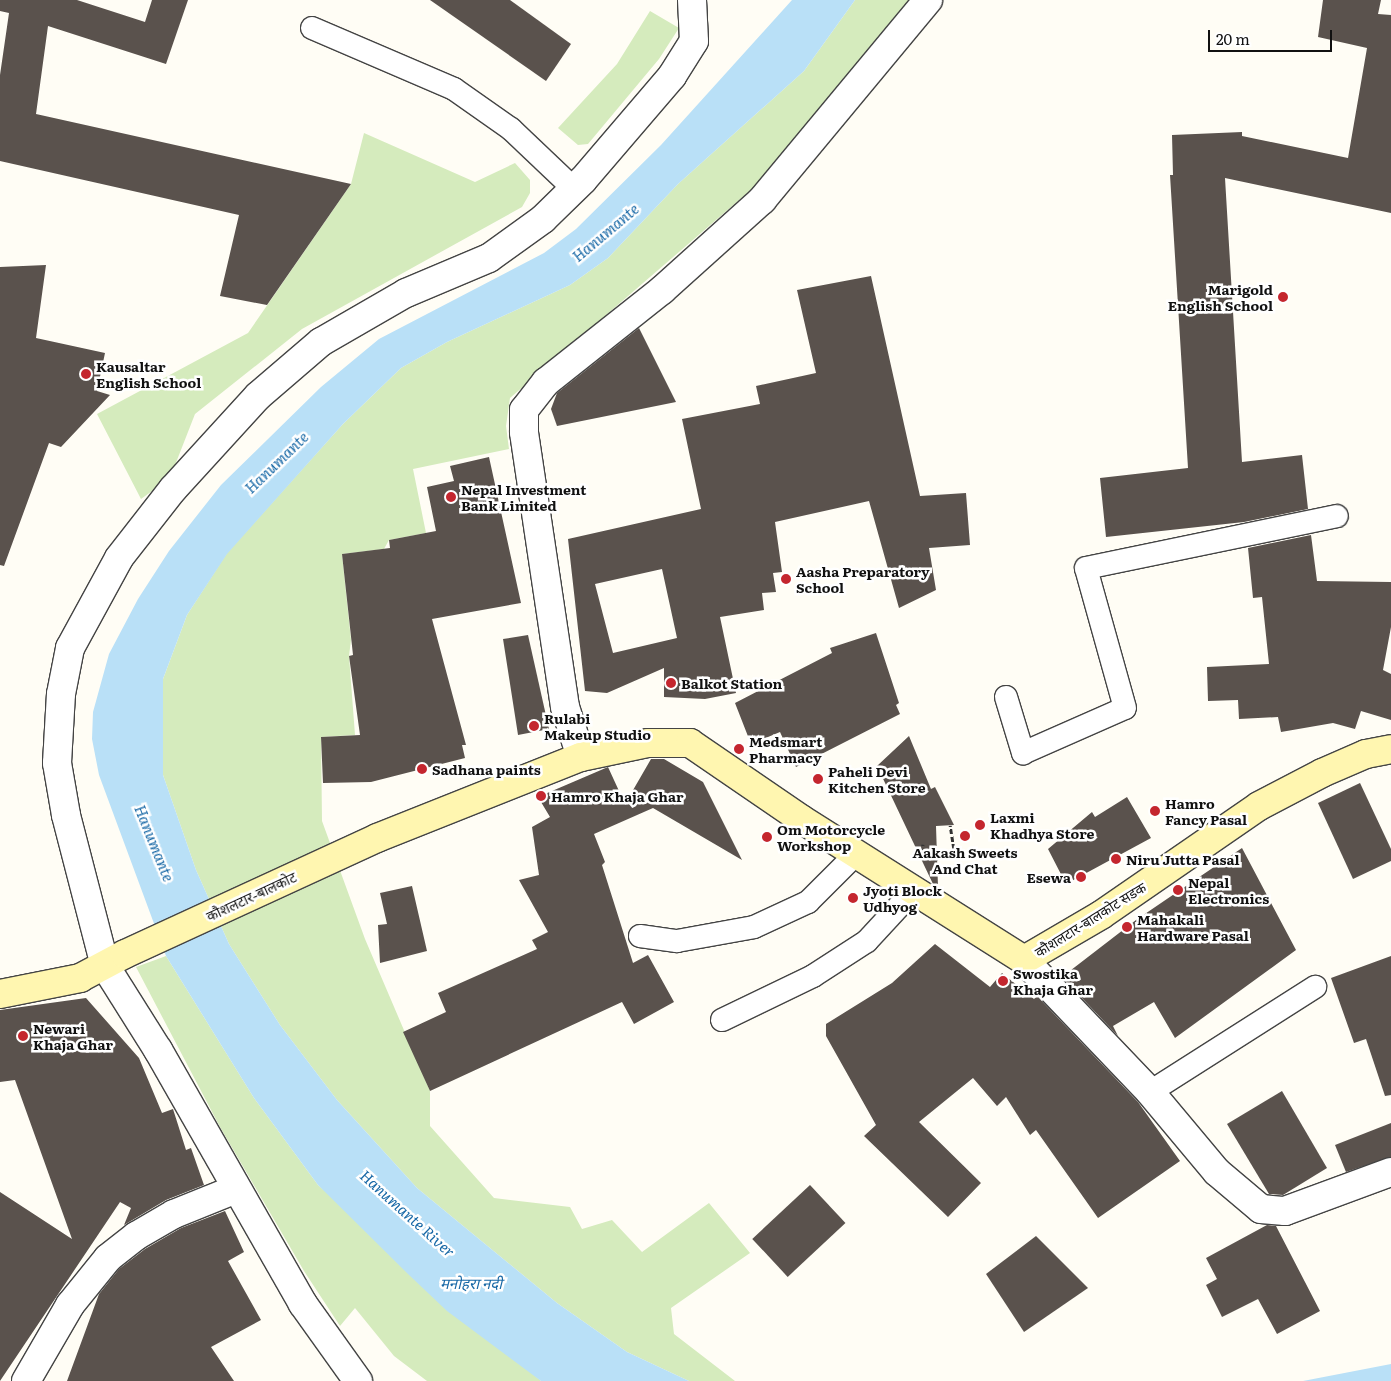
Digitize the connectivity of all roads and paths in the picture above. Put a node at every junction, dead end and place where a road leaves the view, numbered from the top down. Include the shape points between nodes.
1 (692, 0) edge
2 (928, 0) edge
3 (312, 28) dead end
4 (574, 189) junction
5 (1337, 516) dead end
6 (1006, 697) dead end
7 (1391, 749) edge
8 (581, 757) junction
9 (950, 825) dead end
10 (856, 854) junction
11 (928, 859) dead end
12 (914, 890) junction
13 (640, 936) dead end
14 (115, 960) junction
15 (1024, 960) junction
16 (1316, 987) dead end
17 (0, 994) edge
18 (722, 1020) dead end
19 (1150, 1092) junction
20 (1391, 1172) edge
21 (236, 1189) junction
22 (26, 1381) edge
23 (358, 1381) edge

1 - 4 street via 694,41 666,84
2 - 8 street via 762,200 662,290 546,382 524,410 524,432 566,707
3 - 4 lane via 454,89 511,128
4 - 14 street via 543,219 489,258 406,294 320,342 258,396 173,489 119,558 70,648 61,694 57,763 66,815
5 - 6 lane via 1086,568 1125,708 1023,753
7 - 15 main road, कौशलटार-बालकोट सडक via 1366,754 1322,773 1259,806 1101,915
8 - 10 main road, कौशलटार-बालकोट via 648,743 690,743
8 - 14 main road, कौशलटार-बालकोट via 376,838
9 - 11 path via 954,856
10 - 12 main road, कौशलटार-बालकोट
10 - 13 lane via 808,902 754,927 676,941
12 - 15 main road, कौशलटार-बालकोट
12 - 18 lane via 867,941 813,976
14 - 17 main road, कौशलटार-बालकोट via 52,986
14 - 21 street via 158,1050
15 - 19 street
16 - 19 lane
19 - 20 street via 1217,1172 1261,1209 1285,1211
21 - 22 street via 174,1214 136,1236 108,1258 70,1305
21 - 23 street via 304,1304

